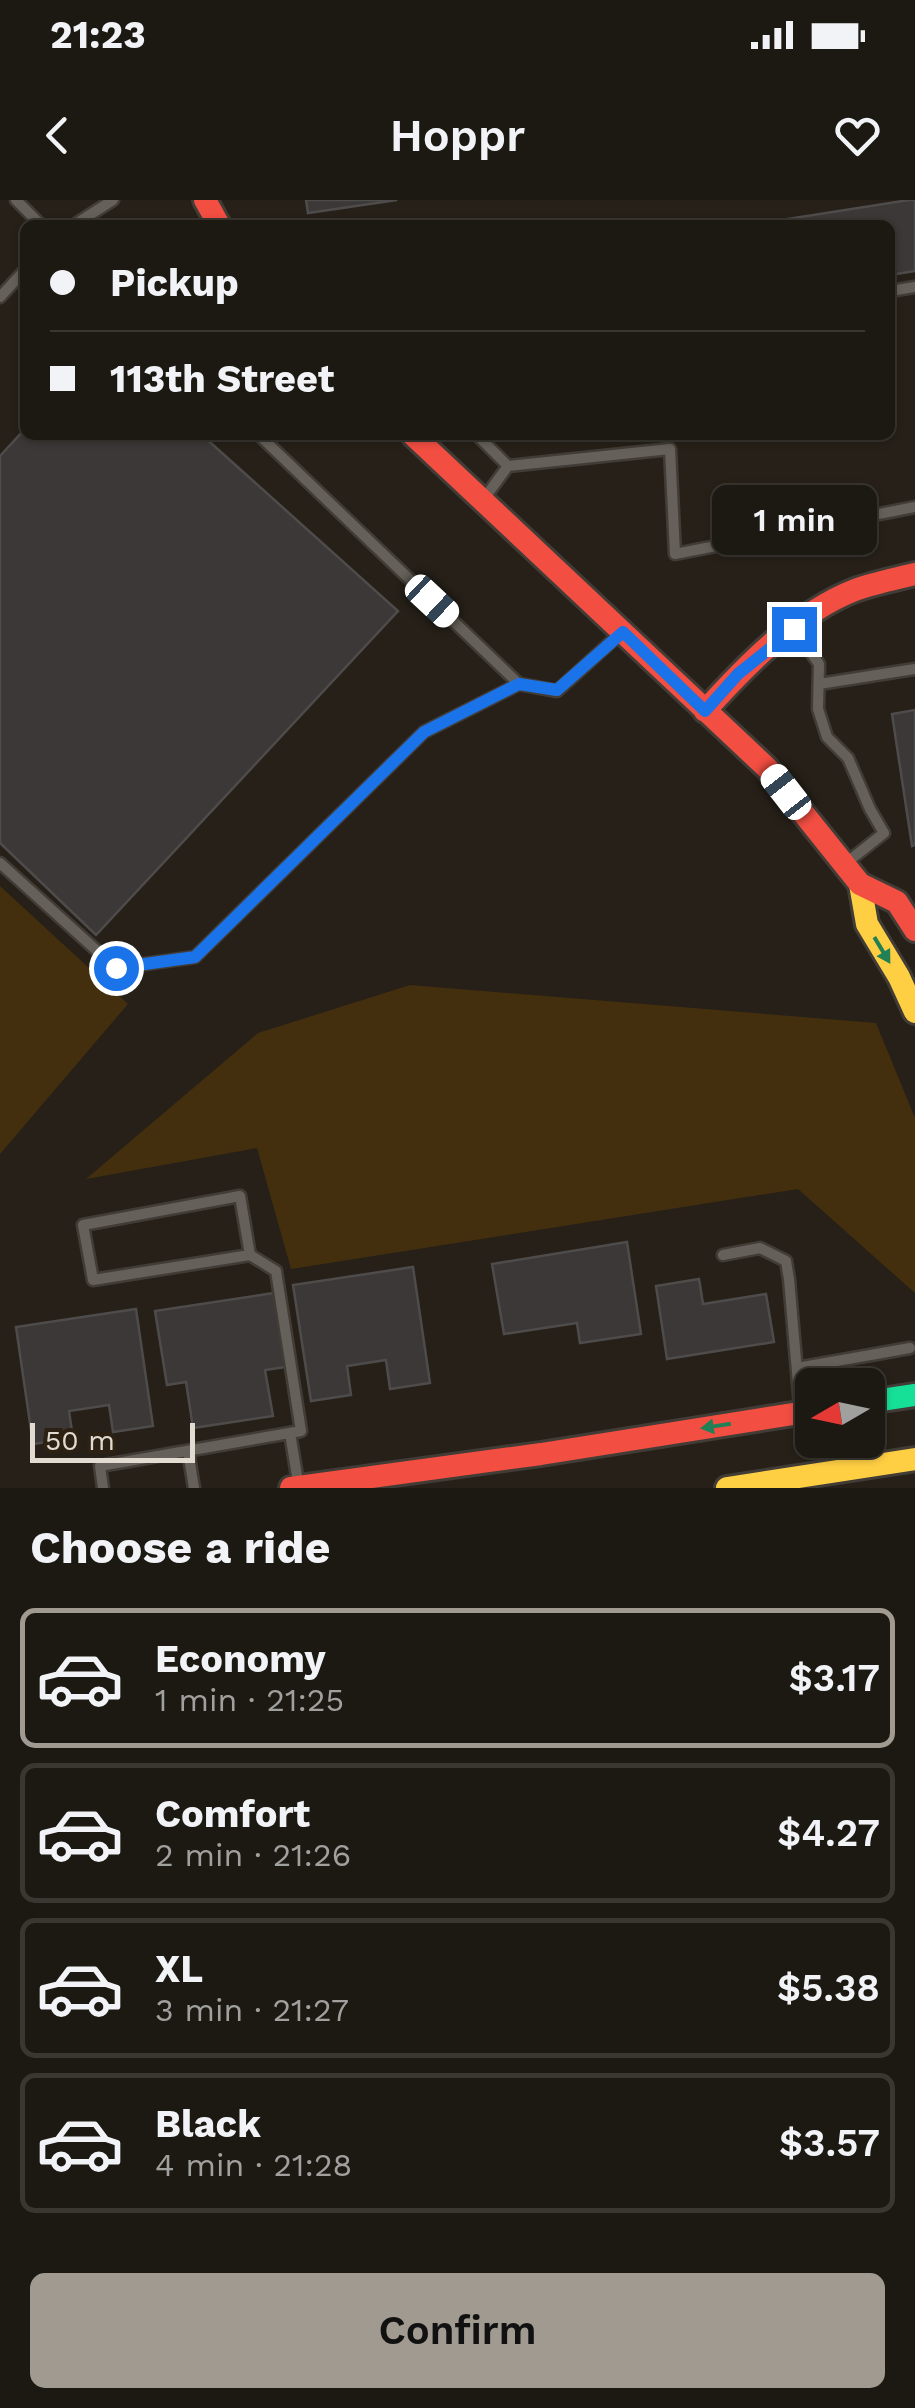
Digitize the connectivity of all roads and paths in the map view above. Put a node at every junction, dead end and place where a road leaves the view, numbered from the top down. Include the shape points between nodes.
1 (16, 200) edge
2 (113, 200) edge
3 (36, 220) edge
4 (82, 220) edge
5 (20, 275) edge
6 (0, 297) edge
7 (264, 440) edge
8 (418, 440) edge
9 (482, 440) edge
10 (669, 440) edge
11 (670, 448) junction
12 (508, 466) junction
13 (483, 500) junction
14 (915, 507) edge
15 (915, 574) edge
16 (794, 629) junction
17 (623, 632) junction
18 (915, 668) edge
19 (519, 684) junction
20 (819, 684) junction
21 (705, 711) junction
22 (0, 863) edge
23 (844, 864) junction
24 (860, 884) junction
25 (915, 930) edge
26 (915, 1012) edge
27 (250, 1255) junction
28 (723, 1255) dead end
29 (910, 1348) dead end
30 (797, 1368) joint
31 (915, 1395) edge
32 (885, 1399) edge
33 (795, 1414) edge
34 (290, 1433) junction
35 (188, 1450) junction
36 (915, 1458) edge
37 (104, 1488) edge
38 (194, 1488) edge
39 (290, 1488) edge
40 (299, 1488) edge
41 (727, 1488) edge

1 - 3 lane
2 - 4 lane
5 - 6 lane
7 - 19 lane
8 - 13 street
9 - 12 lane
10 - 11 lane
11 - 12 lane
11 - 14 lane via 675,554
12 - 13 lane
13 - 17 street
15 - 16 street via 855,590
16 - 20 lane via 819,664
16 - 21 street
17 - 19 lane via 557,690
17 - 21 street
18 - 20 lane
19 - 22 lane via 424,732 195,957 116,968
20 - 23 lane via 827,738 848,758 884,833
21 - 23 street via 767,768
23 - 24 street
24 - 25 street via 897,902
24 -> 26 street via 867,924
27 - 27 lane via 93,1280 83,1225 240,1196
27 - 34 lane via 276,1271 301,1431
28 - 30 lane via 760,1248 786,1261
29 - 30 lane
31 - 32 street
33 -> 40 street
34 - 35 lane
34 - 40 lane
35 - 37 lane via 100,1466
35 - 38 lane
36 - 41 street via 866,1472
39 - 40 street

